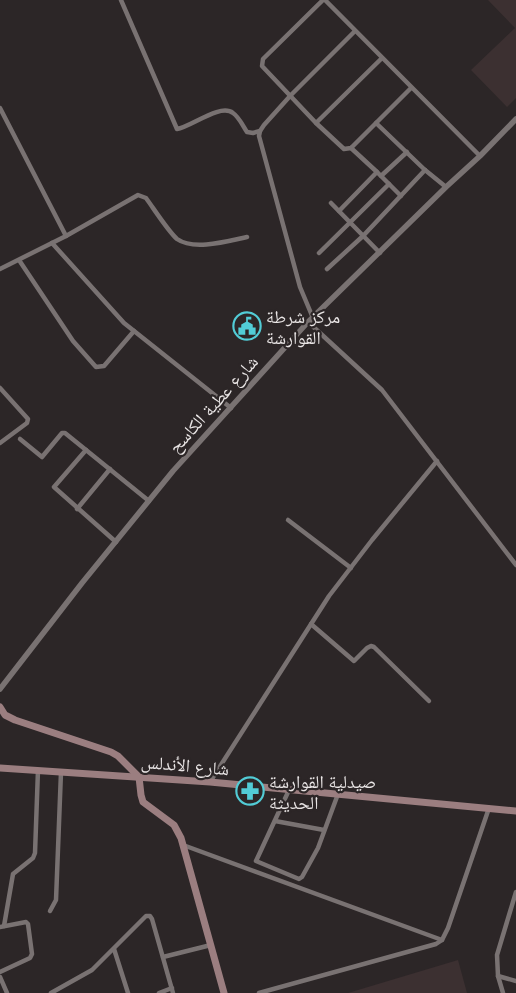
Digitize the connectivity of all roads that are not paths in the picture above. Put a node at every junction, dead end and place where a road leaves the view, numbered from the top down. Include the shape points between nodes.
1 (120, 0) edge
2 (324, 0) edge
3 (355, 31) junction
4 (382, 58) junction
5 (411, 88) junction
6 (290, 94) junction
7 (0, 108) edge
8 (516, 119) edge
9 (316, 123) junction
10 (376, 123) junction
11 (260, 131) junction
12 (351, 148) junction
13 (408, 152) junction
14 (480, 156) junction
15 (425, 170) junction
16 (379, 174) junction
17 (389, 184) junction
18 (446, 187) junction
19 (401, 196) junction
20 (331, 203) dead end
21 (339, 211) junction
22 (350, 222) junction
23 (66, 236) junction
24 (363, 236) junction
25 (247, 237) dead end
26 (52, 243) junction
27 (319, 253) dead end
28 (380, 253) junction
29 (19, 260) junction
30 (0, 269) edge
31 (327, 269) dead end
32 (310, 320) junction
33 (134, 331) junction
34 (0, 388) edge
35 (231, 408) junction
36 (20, 439) dead end
37 (0, 443) edge
38 (86, 450) junction
39 (437, 461) junction
40 (110, 469) junction
41 (149, 501) junction
42 (77, 509) junction
43 (288, 520) dead end
44 (116, 542) junction
45 (516, 566) edge
46 (350, 568) junction
47 (311, 624) junction
48 (0, 690) edge
49 (428, 701) dead end
50 (0, 707) edge
51 (0, 768) edge
52 (38, 770) junction
53 (61, 772) junction
54 (139, 777) junction
55 (210, 782) junction
56 (289, 790) junction
57 (338, 794) junction
58 (489, 808) junction
59 (516, 811) edge
60 (275, 821) junction
61 (324, 830) junction
62 (183, 845) junction
63 (516, 892) edge
64 (50, 911) dead end
65 (2, 926) edge
66 (442, 940) junction
67 (211, 945) junction
68 (114, 950) junction
69 (163, 957) junction
70 (0, 972) edge
71 (498, 976) junction
72 (0, 977) edge
73 (516, 981) edge
74 (60, 991) edge
75 (173, 991) edge
76 (7, 993) edge
77 (51, 993) edge
78 (128, 993) edge
79 (158, 993) edge
80 (224, 993) edge
81 (259, 993) edge
82 (503, 993) edge

1 - 11 street via 175,128 229,111 248,132
2 - 3 street
2 - 6 street via 263,59 262,66
3 - 4 street
3 - 6 street
4 - 5 street
4 - 9 street
5 - 10 street
5 - 14 street
6 - 9 street
6 - 11 street
7 - 23 street
8 - 14 street, شارع عطية الكاسح
9 - 12 street via 344,149
10 - 12 street
10 - 13 street
11 - 32 street
12 - 16 street
13 - 15 street
13 - 16 street
14 - 18 street, شارع عطية الكاسح
15 - 18 street
15 - 19 street
16 - 17 street
16 - 21 street
17 - 19 street
17 - 22 street
18 - 28 street, شارع عطية الكاسح
19 - 24 street
20 - 21 street
21 - 22 street
22 - 24 street
22 - 27 street
23 - 25 street via 138,195 146,198 176,238 190,244
23 - 26 street
24 - 28 street
24 - 31 street
26 - 29 street
26 - 33 street
28 - 32 street, شارع عطية الكاسح
29 - 30 street
29 - 33 street via 73,341 96,367 104,366
32 - 35 street, شارع عطية الكاسح
32 - 39 street via 382,390
33 - 35 street
34 - 37 street via 28,419
35 - 41 street, شارع عطية الكاسح
36 - 38 street via 42,457 62,433
38 - 40 street
38 - 42 street via 54,485
39 - 45 street
39 - 46 street
40 - 41 street
40 - 42 street
41 - 44 street, شارع عطية الكاسح
42 - 44 street
43 - 46 street
44 - 48 street, شارع عطية الكاسح
46 - 47 street
47 - 49 street via 354,661 367,648 374,647
47 - 55 street
50 - 54 main road via 4,715 15,720 111,752
51 - 52 main road, شارع الأندلس
52 - 53 main road, شارع الأندلس
52 - 65 street via 35,853 13,874
53 - 54 main road, شارع الأندلس
53 - 64 street via 56,900
54 - 55 main road, شارع الأندلس
54 - 62 main road via 143,802 174,825
55 - 56 main road, شارع الأندلس
56 - 57 main road, شارع الأندلس
56 - 60 street
57 - 58 main road, شارع الأندلس
57 - 61 street
58 - 59 main road, شارع الأندلس
58 - 66 street
60 - 61 street
60 - 61 street via 256,862 299,878 318,848
62 - 66 street
62 - 67 main road
63 - 71 street via 498,948
65 - 70 street via 26,922 32,954 30,958
66 - 81 street
67 - 69 street
67 - 80 main road
68 - 69 street via 146,916 150,916
68 - 74 street via 92,970
68 - 78 street
69 - 75 street
71 - 73 street
71 - 82 street
72 - 76 street
74 - 77 street
75 - 79 street

